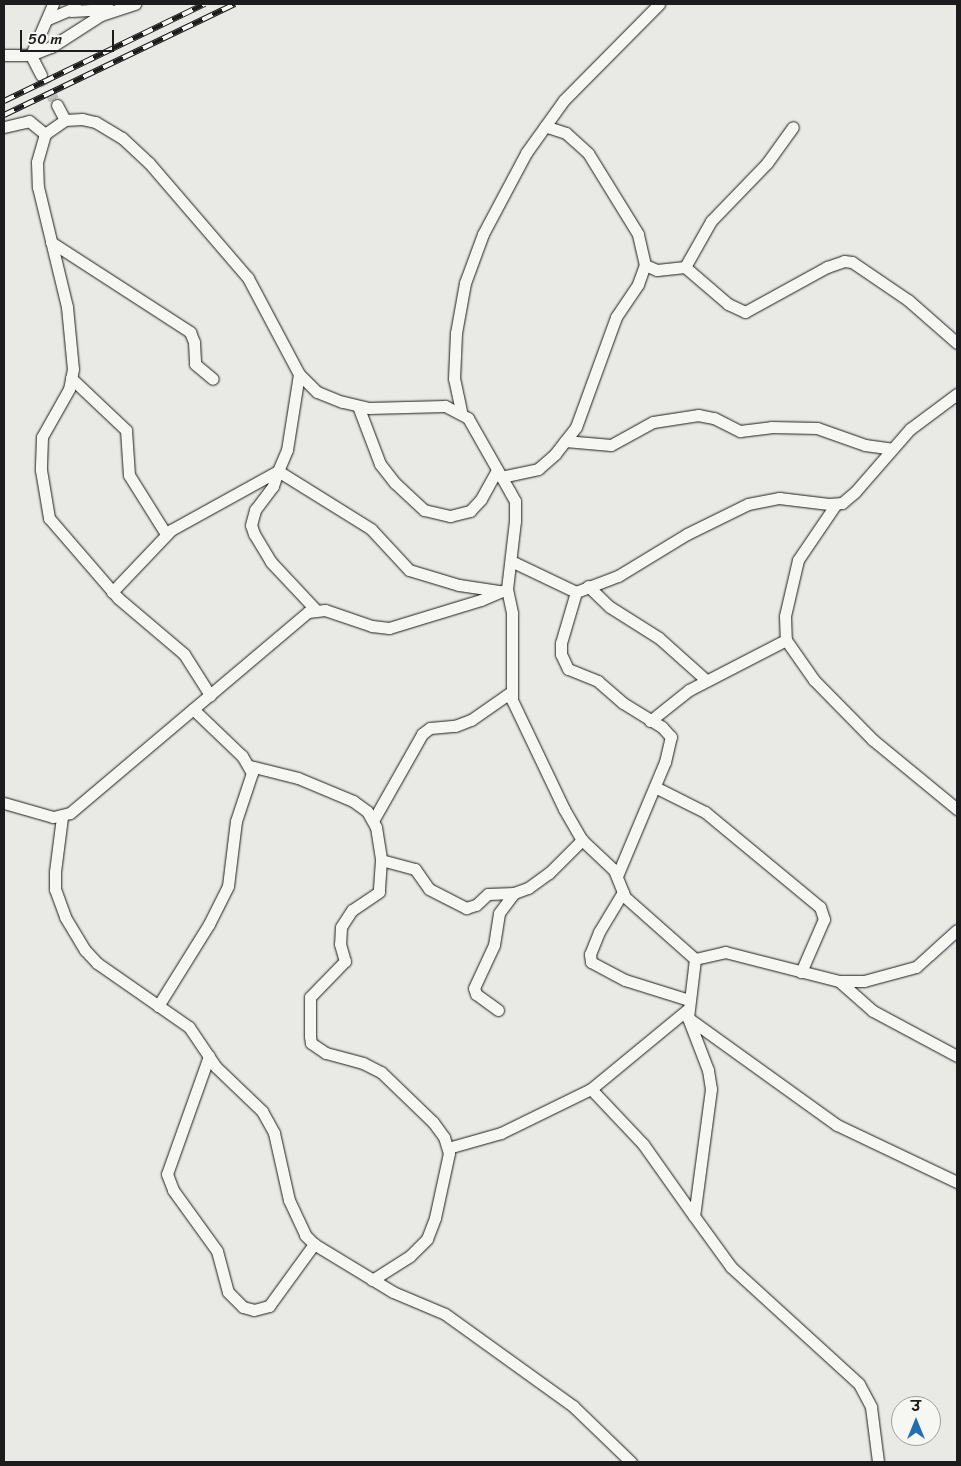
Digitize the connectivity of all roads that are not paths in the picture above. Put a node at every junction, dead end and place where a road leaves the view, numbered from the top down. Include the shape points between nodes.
1 (52, 4) edge
2 (135, 4) edge
3 (659, 4) edge
4 (75, 8) edge
5 (120, 9) junction
6 (48, 19) junction
7 (4, 55) edge
8 (31, 55) junction
9 (41, 75) tunnel mouth
10 (57, 105) tunnel mouth
11 (65, 120) junction
12 (545, 126) junction
13 (4, 127) edge
14 (792, 127) dead end
15 (45, 134) junction
16 (51, 242) junction
17 (645, 265) junction
18 (685, 267) junction
19 (957, 343) edge
20 (299, 374) junction
21 (71, 378) junction
22 (213, 379) dead end
23 (957, 394) edge
24 (358, 406) junction
25 (461, 412) junction
26 (565, 441) junction
27 (892, 449) junction
28 (278, 471) junction
29 (499, 474) junction
30 (836, 504) junction
31 (166, 534) junction
32 (511, 562) junction
33 (588, 586) junction
34 (504, 590) junction
35 (112, 592) junction
36 (576, 592) junction
37 (316, 610) junction
38 (786, 640) junction
39 (706, 680) junction
40 (511, 692) junction
41 (210, 695) junction
42 (193, 709) junction
43 (650, 721) junction
44 (250, 766) junction
45 (655, 787) junction
46 (4, 803) edge
47 (957, 808) edge
48 (62, 817) junction
49 (374, 819) junction
50 (582, 840) junction
51 (380, 860) junction
52 (617, 876) junction
53 (623, 892) junction
54 (514, 893) junction
55 (957, 930) edge
56 (695, 959) junction
57 (801, 972) junction
58 (839, 981) junction
59 (158, 1006) junction
60 (688, 1009) junction
61 (498, 1010) dead end
62 (209, 1056) junction
63 (957, 1056) edge
64 (592, 1089) junction
65 (448, 1148) junction
66 (957, 1182) edge
67 (694, 1216) junction
68 (314, 1244) junction
69 (372, 1280) junction
70 (631, 1462) edge
71 (878, 1462) edge

1 - 6 street
2 - 5 street
3 - 12 street via 586,75
4 - 5 street
4 - 6 street
5 - 8 street via 101,15 65,40
6 - 8 street
7 - 8 street
8 - 9 street
10 - 11 street
11 - 15 street
11 - 20 street via 95,122 122,138 149,163 248,278
12 - 17 street via 566,133 588,152 638,234
12 - 25 street via 490,219 465,283 453,367
13 - 15 street via 29,121
14 - 18 street via 767,163 704,230
15 - 16 street via 37,162 38,187
16 - 21 street via 72,337
16 - 22 street via 190,332 195,364
17 - 18 street via 657,270
17 - 26 street via 638,284 616,317 586,408
18 - 19 street via 728,304 745,312 827,267 844,261 852,262 908,300
20 - 24 street via 317,392
20 - 28 street via 287,450
21 - 31 street via 126,430 129,475
21 - 35 street via 68,390 42,437 41,470 47,510 56,531
23 - 27 street via 919,421
24 - 25 street via 436,405
24 - 29 street via 380,464 424,510 450,516 470,511
25 - 29 street via 472,424
26 - 27 street via 611,445 653,422 698,415 714,418 740,431 766,427 817,428 865,446
26 - 29 street via 538,469
27 - 30 street via 848,499
28 - 31 street via 246,486
28 - 34 street via 371,529 409,570 459,585
28 - 37 street via 273,486 255,510 254,534 271,562
29 - 32 street via 514,502
30 - 33 street via 779,498 748,504 687,534 618,576
30 - 38 street via 795,567 784,616
31 - 35 street
32 - 34 street
32 - 36 street
33 - 36 street
33 - 39 street via 610,608 659,638
34 - 37 street via 389,628
34 - 40 street via 512,613
35 - 41 street via 184,654
36 - 43 street via 562,631 563,661 574,673 605,685
37 - 41 street via 298,620
38 - 39 street
38 - 47 street via 814,680 873,740
39 - 43 street via 673,701
40 - 49 street via 471,720 455,726 430,728 422,734
40 - 50 street via 520,720
41 - 42 street
42 - 44 street
42 - 48 street via 80,806
43 - 45 street via 662,727 670,737 670,750
44 - 49 street via 329,790 362,806
44 - 59 street via 251,779 236,821 228,886 209,924
45 - 52 street
45 - 57 street via 711,816 820,908 824,919
46 - 48 street
48 - 59 street via 54,872 55,889 65,917 96,963
49 - 51 street
50 - 52 street via 609,863
50 - 54 street via 550,873
51 - 54 street via 415,869 429,889 466,908 476,905 488,894
51 - 65 street via 379,892 352,910 341,927 340,944 345,956 342,966 310,997 311,1042 326,1053 363,1063 380,1072 433,1122
52 - 53 street
53 - 56 street via 629,901
53 - 60 street via 599,932 590,954 591,962
54 - 61 street via 499,913 494,945 474,988 476,994
55 - 58 street via 916,967 878,979
56 - 57 street via 726,952
56 - 60 street
57 - 58 street
58 - 63 street via 872,1011
59 - 62 street via 189,1027
60 - 64 street
60 - 66 street via 837,1126
60 - 67 street via 711,1089
62 - 68 street via 269,1121 293,1213
62 - 68 street via 167,1174 173,1190 217,1251 228,1292 243,1307 254,1310 269,1306
64 - 65 street via 502,1132
64 - 67 street via 643,1144
65 - 69 street via 435,1218 427,1239 410,1256
67 - 71 street via 731,1267 859,1384 871,1407
68 - 69 street
69 - 70 street via 404,1298 445,1314 573,1406

